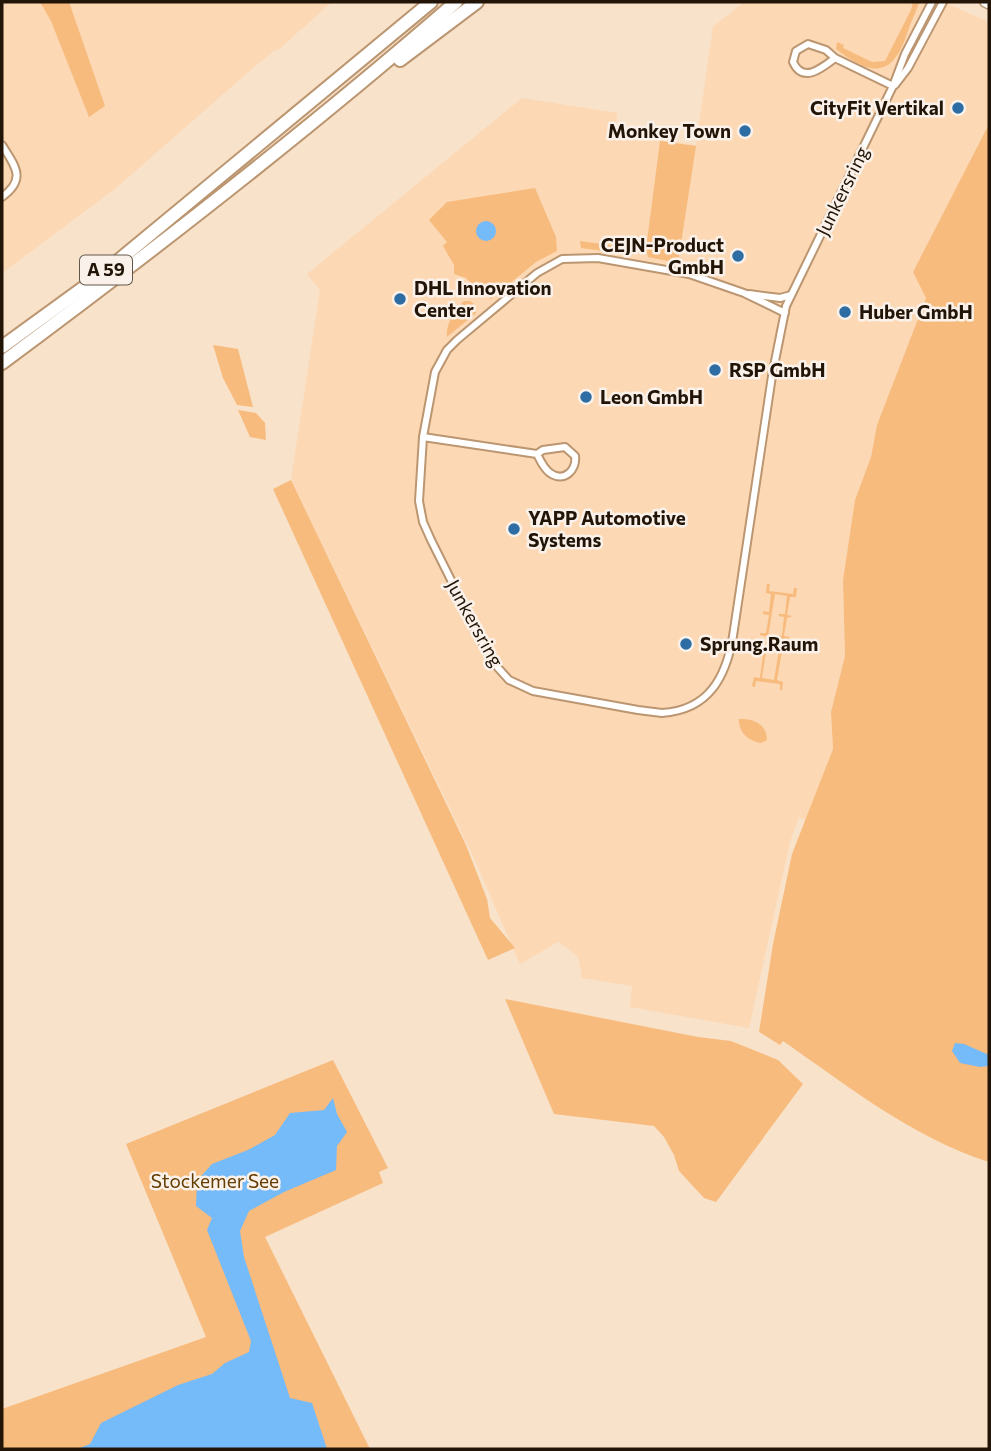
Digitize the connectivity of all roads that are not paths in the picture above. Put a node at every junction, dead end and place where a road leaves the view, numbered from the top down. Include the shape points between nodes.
1 (420, 2) edge
2 (431, 2) edge
3 (456, 2) edge
4 (477, 2) edge
5 (943, 2) edge
6 (930, 4) edge
7 (366, 57) junction
8 (835, 58) junction
9 (361, 84) junction
10 (894, 86) junction
11 (2, 145) edge
12 (2, 197) edge
13 (744, 293) junction
14 (791, 295) junction
15 (785, 313) junction
16 (2, 347) edge
17 (2, 363) edge
18 (423, 437) junction
19 (537, 454) junction

1 - 7 highway
2 - 7 highway, A 59
3 - 9 highway, A 59
4 - 9 highway
5 - 10 street, Junkersring
6 - 10 street, Junkersring via 901,61
7 - 16 highway, A 59 via 100,275
8 - 8 street via 808,44 796,51 793,62 809,73
8 - 10 street
9 - 17 highway, A 59
10 - 14 street, Junkersring
11 - 12 street via 17,175 12,189
13 - 14 street, Junkersring
13 - 15 street, Junkersring
13 - 18 street, Junkersring via 689,274 617,260 584,257 553,263 447,349 432,382
14 - 15 street, Junkersring
15 - 18 street, Junkersring via 730,652 711,692 679,710 638,710 544,693 509,680 491,660 423,522 419,501
18 - 19 street
19 - 19 street via 547,471 557,476 564,477 576,463 565,447

